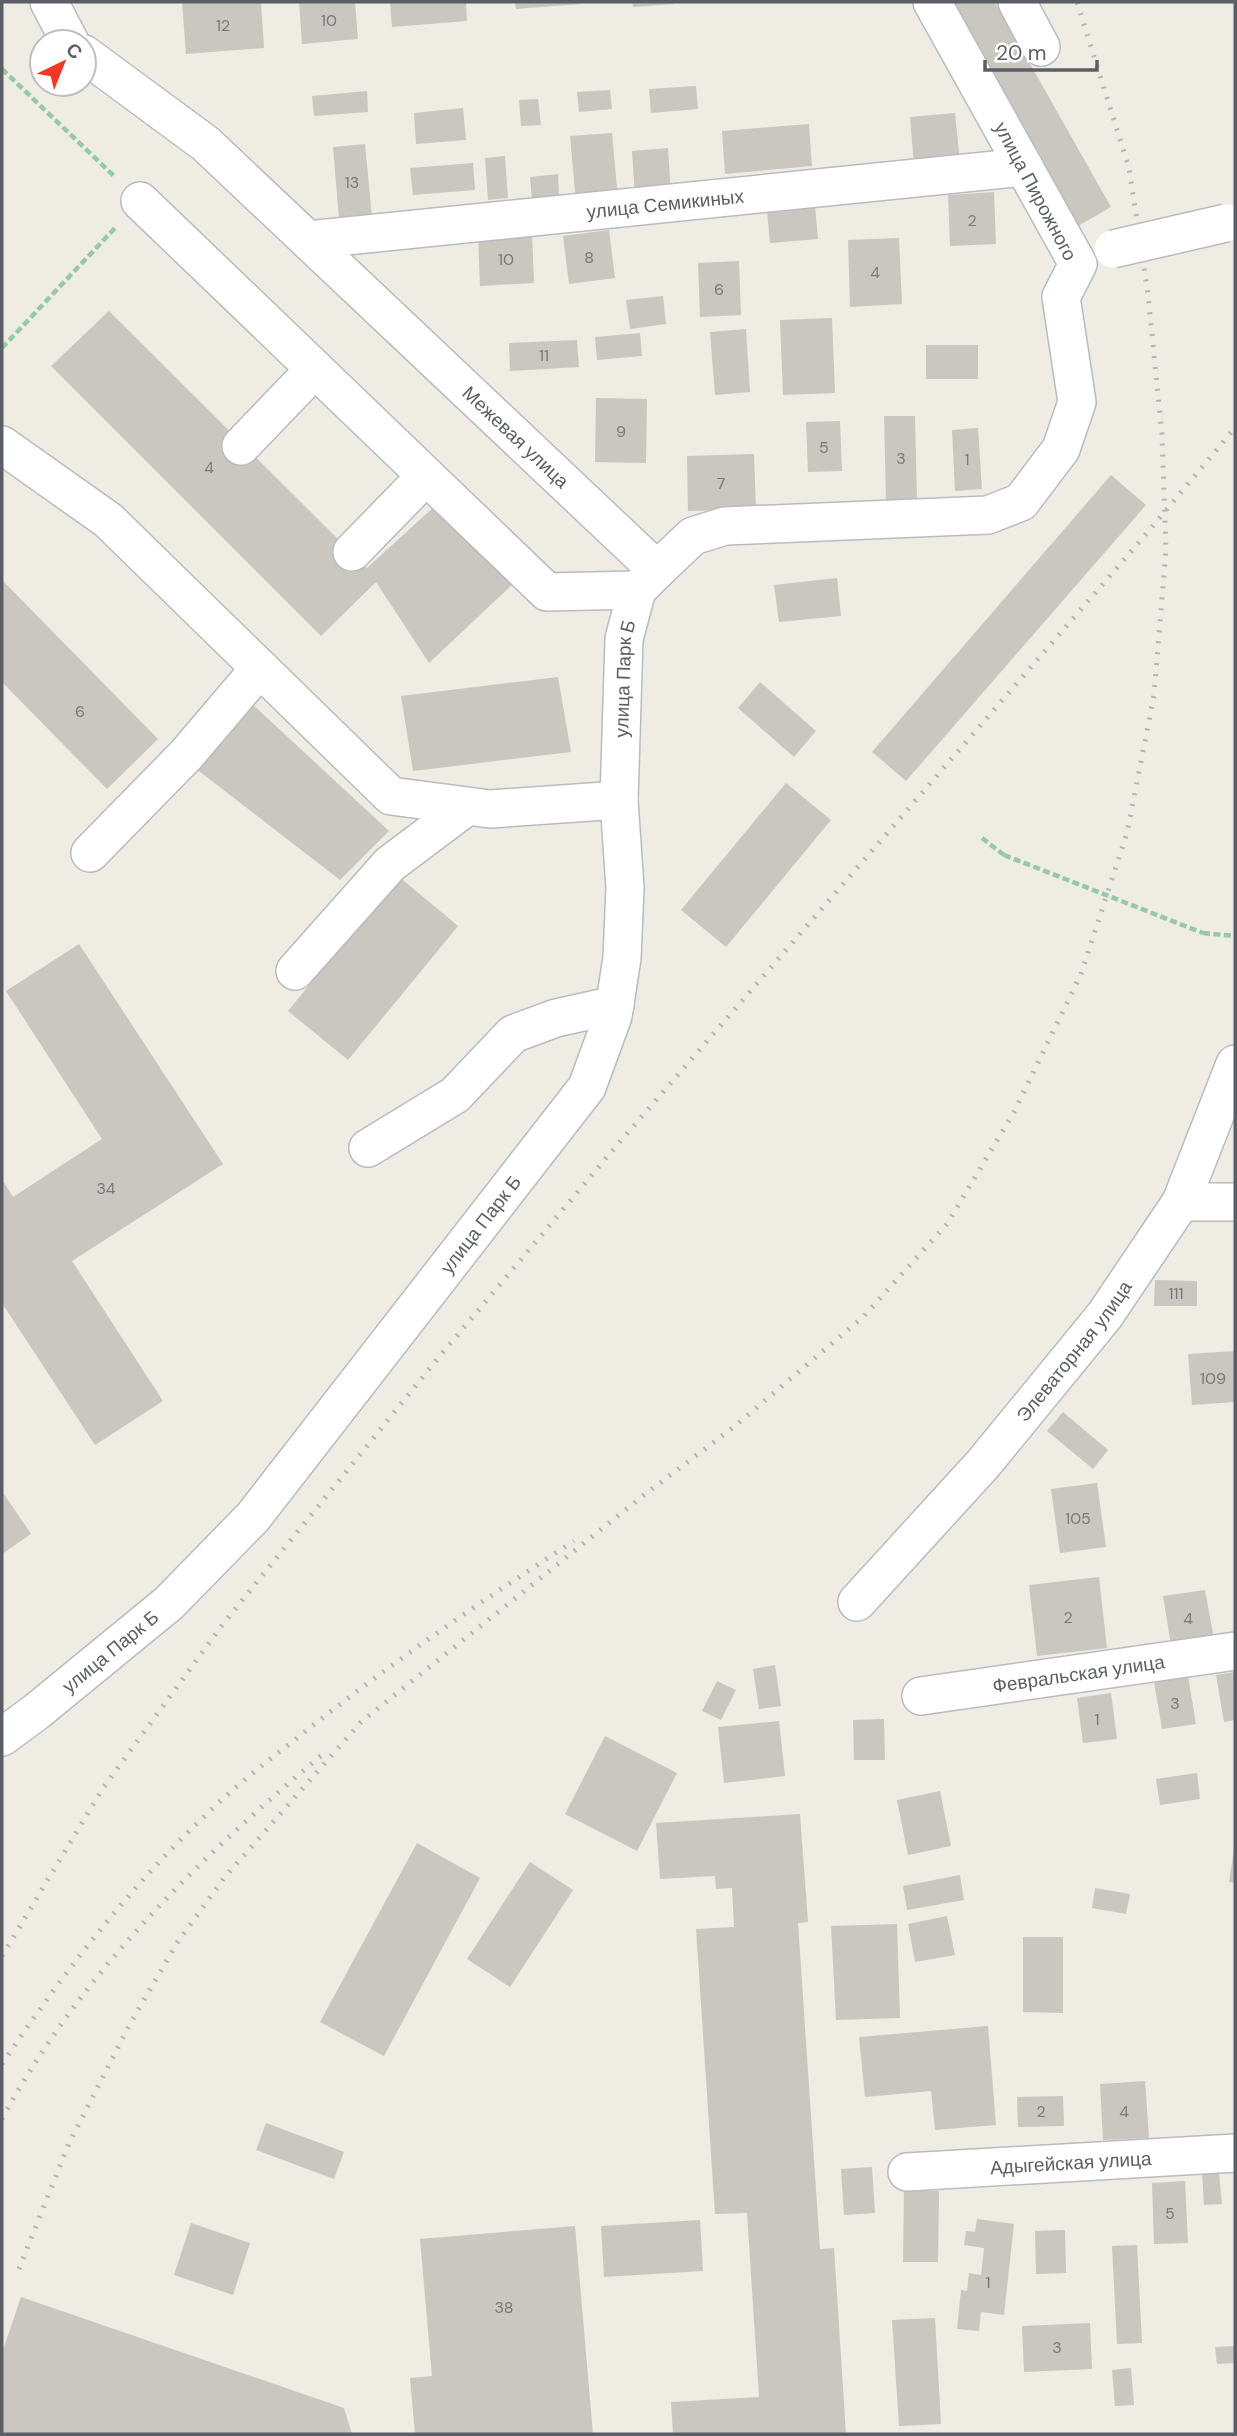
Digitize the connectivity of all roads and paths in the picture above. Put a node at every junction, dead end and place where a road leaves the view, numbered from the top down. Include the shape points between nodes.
1 (49, 2) edge
2 (932, 2) edge
3 (1017, 2) edge
4 (63, 28) edge
5 (1041, 47) dead end
6 (98, 64) edge
7 (2, 69) edge
8 (1024, 167) junction
9 (140, 201) junction
10 (1230, 220) edge
11 (308, 240) junction
12 (1078, 264) junction
13 (2, 348) edge
14 (316, 369) junction
15 (2, 445) edge
16 (241, 446) dead end
17 (426, 476) junction
18 (352, 552) dead end
19 (647, 580) junction
20 (260, 668) junction
21 (620, 800) junction
22 (466, 807) junction
23 (982, 838) dead end
24 (90, 853) dead end
25 (1235, 936) edge
26 (295, 971) dead end
27 (615, 1005) junction
28 (1235, 1064) edge
29 (368, 1149) dead end
30 (1181, 1202) junction
31 (1235, 1202) edge
32 (857, 1602) dead end
33 (1235, 1651) edge
34 (921, 1696) dead end
35 (2, 1737) edge
36 (1235, 2153) edge
37 (907, 2172) dead end

1 - 4 street
2 - 8 street, улица Пирожного
3 - 5 street
6 - 11 street, Межевая улица via 206,144
7 - 9 path
8 - 11 street, улица Семикиных
8 - 12 street, улица Пирожного
9 - 13 path
9 - 14 street
10 - 12 street, bridge via 1113,249
11 - 19 street, Межевая улица
12 - 19 street, улица Пирожного via 1061,297 1076,402 1061,449 1021,502 988,515 725,526 693,536
14 - 16 street
14 - 17 street
15 - 20 street via 108,520
17 - 18 street
17 - 19 street via 547,592
19 - 21 street, улица Парк Б via 624,639
20 - 22 street via 391,796
20 - 24 street via 186,755
21 - 22 street
21 - 27 street, улица Парк Б via 625,888
22 - 26 street via 390,864
23 - 25 path, bridge via 1004,855 1203,933
27 - 29 street via 556,1018 513,1034 456,1095
27 - 35 street, улица Парк Б via 587,1087 253,1517 169,1603
28 - 30 street, Элеваторная улица
30 - 31 street
30 - 32 street, Элеваторная улица via 1105,1315 983,1464
33 - 34 street, Февральская улица
36 - 37 street, Адыгейская улица

